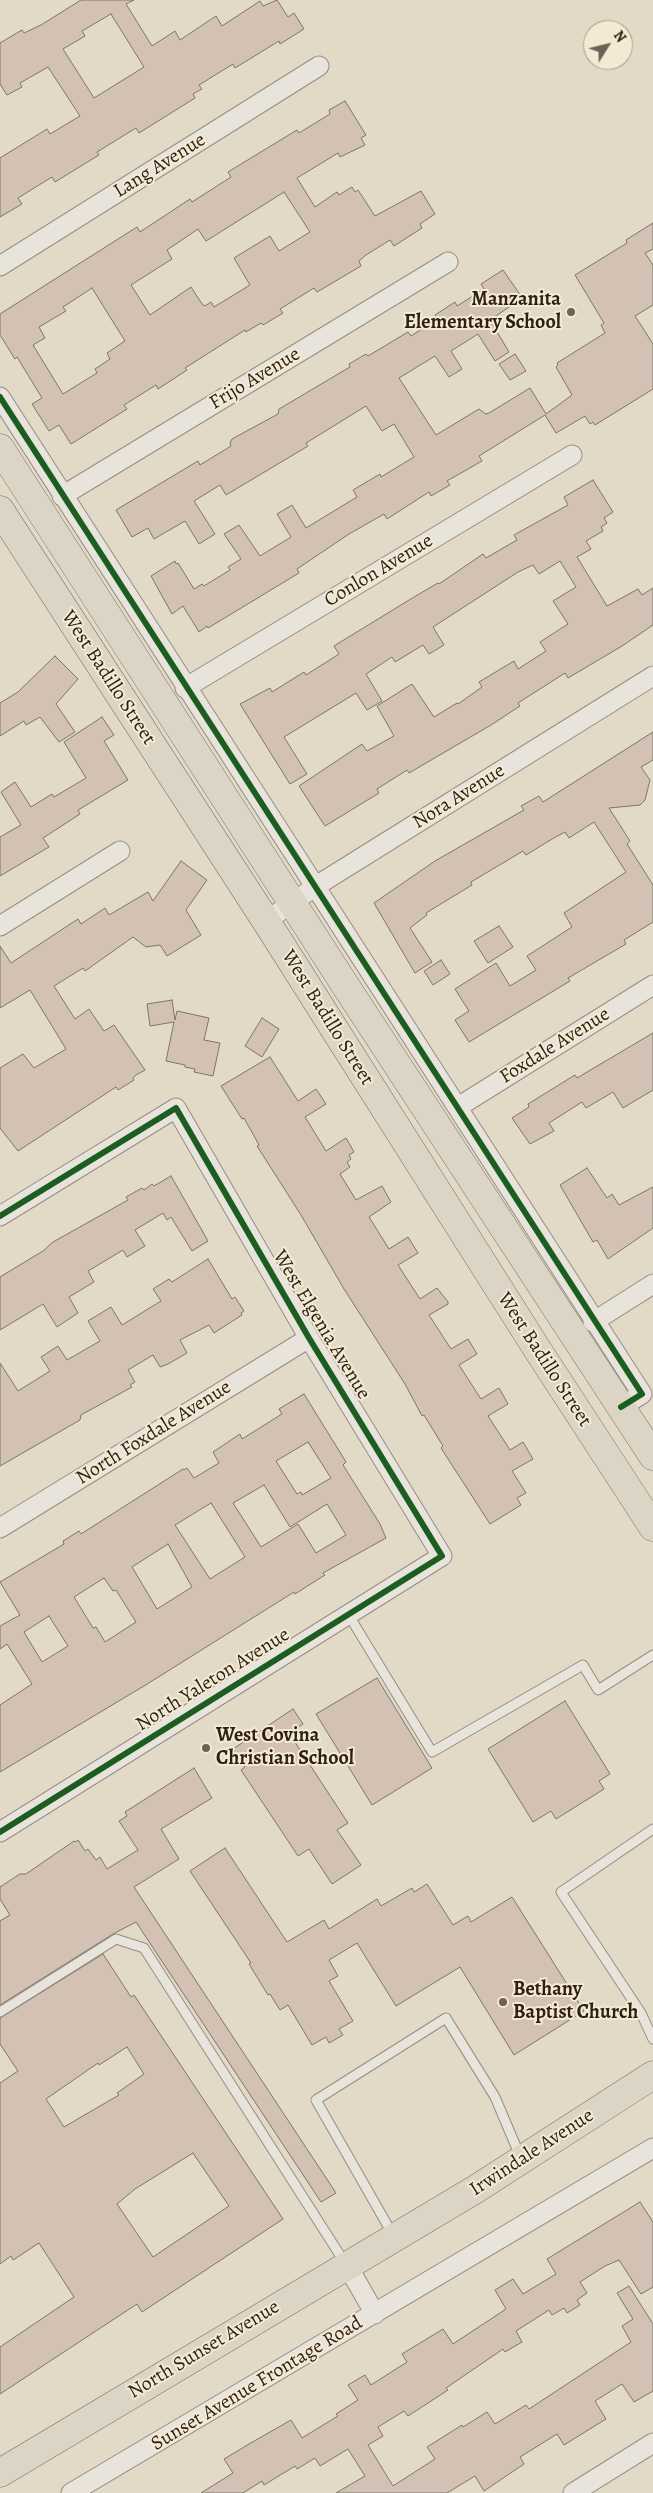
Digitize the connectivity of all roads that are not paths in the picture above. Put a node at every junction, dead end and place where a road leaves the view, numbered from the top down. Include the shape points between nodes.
1 (320, 66) dead end
2 (448, 262) dead end
3 (0, 266) edge
4 (0, 398) edge
5 (0, 448) edge
6 (572, 455) dead end
7 (62, 496) junction
8 (0, 510) edge
9 (653, 676) edge
10 (186, 688) junction
11 (120, 851) dead end
12 (316, 886) junction
13 (292, 903) junction
14 (266, 921) junction
15 (0, 926) edge
16 (653, 985) edge
17 (458, 1107) junction
18 (0, 1216) edge
19 (653, 1284) edge
20 (593, 1322) junction
21 (309, 1338) junction
22 (621, 1407) junction
23 (653, 1456) edge
24 (653, 1527) edge
25 (0, 1528) edge
26 (442, 1556) joint
27 (348, 1614) junction
28 (653, 1655) edge
29 (653, 1829) edge
30 (0, 1832) edge
31 (0, 2012) edge
32 (653, 2040) edge
33 (653, 2075) edge
34 (653, 2148) edge
35 (522, 2161) junction
36 (402, 2234) junction
37 (347, 2265) junction
38 (375, 2314) junction
39 (653, 2443) edge
40 (0, 2473) edge
41 (71, 2493) edge
42 (573, 2493) edge

1 - 3 street, Lang Avenue
2 - 7 street, Frijo Avenue
4 - 7 street
5 - 13 main road, West Badillo Street
6 - 10 street, Conlon Avenue
7 - 10 street
8 - 14 main road, West Badillo Street
9 - 12 street, Nora Avenue
10 - 12 street
11 - 15 street
12 - 13 street, Nora Avenue
12 - 17 street
13 - 14 street, Nora Avenue
13 - 22 main road, West Badillo Street
14 - 24 main road, West Badillo Street via 538,1352
16 - 17 street, Foxdale Avenue
17 - 20 street
18 - 21 street, West Elgenia Avenue via 176,1108
19 - 20 street
20 - 22 street via 642,1394
21 - 25 street, North Foxdale Avenue
21 - 26 street, West Elgenia Avenue
22 - 23 main road, West Badillo Street
26 - 27 street, North Yaleton Avenue
27 - 28 lane via 432,1752 583,1665 598,1690
27 - 30 street, North Yaleton Avenue
29 - 32 lane via 561,1892 641,2013
31 - 37 lane via 116,1939 144,1948
33 - 35 main road, Irwindale Avenue
34 - 38 street, Sunset Avenue Frontage Road
35 - 36 main road, Irwindale Avenue
35 - 36 lane via 495,2097 446,2018 316,2100
36 - 37 main road, North Sunset Avenue
37 - 38 street
37 - 40 main road, North Sunset Avenue
38 - 41 street, Sunset Avenue Frontage Road
39 - 42 street

